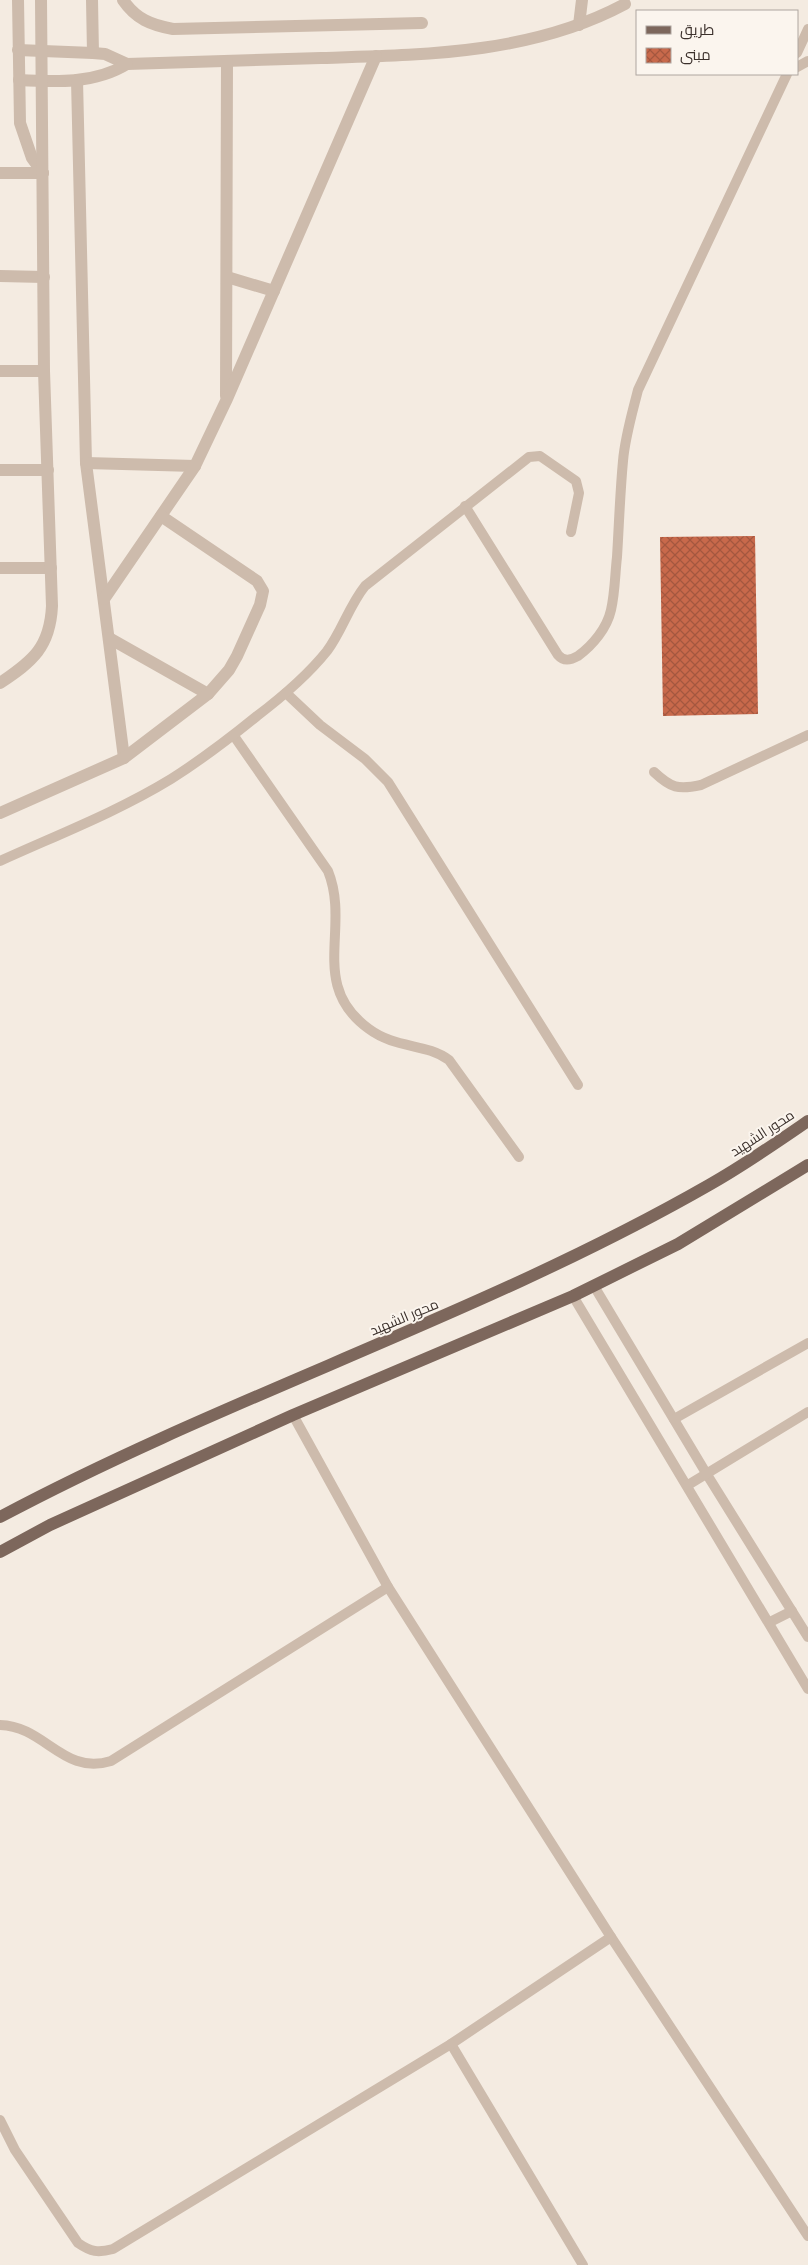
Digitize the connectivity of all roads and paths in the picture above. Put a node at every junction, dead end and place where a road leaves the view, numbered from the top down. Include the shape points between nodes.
1 (18, 0) edge
2 (41, 0) edge
3 (92, 0) edge
4 (124, 0) edge
5 (582, 0) edge
6 (624, 4) dead end
7 (422, 23) dead end
8 (580, 25) junction
9 (808, 29) edge
10 (18, 50) junction
11 (42, 51) junction
12 (798, 51) edge
13 (94, 53) junction
14 (376, 56) junction
15 (227, 61) junction
16 (127, 64) junction
17 (787, 75) edge
18 (18, 80) junction
19 (77, 80) junction
20 (41, 82) junction
21 (0, 173) edge
22 (42, 173) junction
23 (0, 276) edge
24 (44, 276) junction
25 (226, 277) junction
26 (274, 291) junction
27 (44, 370) junction
28 (0, 371) edge
29 (226, 402) junction
30 (86, 463) junction
31 (195, 466) junction
32 (0, 470) edge
33 (48, 470) junction
34 (465, 506) junction
35 (161, 516) junction
36 (571, 532) dead end
37 (0, 568) edge
38 (51, 568) junction
39 (104, 599) junction
40 (109, 638) junction
41 (0, 682) edge
42 (286, 693) junction
43 (208, 694) junction
44 (808, 735) edge
45 (234, 736) junction
46 (124, 758) junction
47 (654, 772) dead end
48 (0, 813) edge
49 (0, 861) edge
50 (578, 1085) dead end
51 (808, 1121) edge
52 (519, 1157) dead end
53 (808, 1165) edge
54 (594, 1286) junction
55 (573, 1296) junction
56 (808, 1343) edge
57 (808, 1412) edge
58 (293, 1415) junction
59 (674, 1419) junction
60 (706, 1473) junction
61 (688, 1485) junction
62 (0, 1517) edge
63 (0, 1552) edge
64 (388, 1587) junction
65 (792, 1611) junction
66 (770, 1622) junction
67 (808, 1637) edge
68 (808, 1688) edge
69 (0, 1725) edge
70 (611, 1937) junction
71 (451, 2044) junction
72 (0, 2120) edge
73 (808, 2236) edge
74 (583, 2265) edge

1 - 10 street
2 - 11 street
3 - 13 street
4 - 7 street via 131,12 150,25 172,29
5 - 8 street
6 - 8 street
8 - 14 street via 523,42
9 - 12 lane
10 - 11 street
10 - 18 street
11 - 13 street
11 - 20 street
13 - 16 street via 105,54
14 - 15 street
14 - 26 street
15 - 16 street
15 - 25 street
16 - 19 street via 100,76
17 - 34 lane via 638,390 623,460 611,611 603,630 578,656 570,660 560,658
18 - 20 street
18 - 22 street via 24,141
19 - 20 street
19 - 30 street
20 - 22 street
21 - 22 street
22 - 24 street
23 - 24 street
24 - 27 street
25 - 26 street
25 - 29 street
26 - 29 street
27 - 28 street
27 - 33 street
29 - 31 street
30 - 31 street
30 - 39 street
31 - 35 street
32 - 33 street
33 - 38 street
34 - 36 lane via 524,460 540,456 574,478 578,485
34 - 42 lane via 365,586 329,648
35 - 39 street
35 - 43 street via 257,582 263,591 237,656
37 - 38 street
38 - 41 street via 51,623 46,640 24,667
39 - 40 street
40 - 43 street
40 - 46 street
42 - 45 lane
42 - 50 lane via 388,782
43 - 46 street
44 - 47 lane via 701,785 684,789 667,785
45 - 49 lane via 143,794
45 - 52 lane via 333,882 336,904 333,970 345,1006 360,1022 384,1038 435,1052 449,1060
46 - 48 street
51 - 62 main road, محور الشهيد via 711,1184 619,1234 507,1288 156,1441
53 - 54 main road via 678,1244
54 - 55 main road
54 - 59 lane
55 - 58 main road
55 - 61 lane
56 - 59 lane
57 - 60 lane
58 - 63 main road via 59,1521
58 - 64 lane
59 - 60 lane
60 - 61 lane
60 - 65 lane
61 - 66 lane
64 - 69 lane via 111,1761 87,1765 26,1730
64 - 70 lane
65 - 66 lane
65 - 67 lane
66 - 68 lane
70 - 71 lane
70 - 73 lane
71 - 72 lane via 113,2249 100,2252 88,2250 78,2243 15,2150
71 - 74 lane

